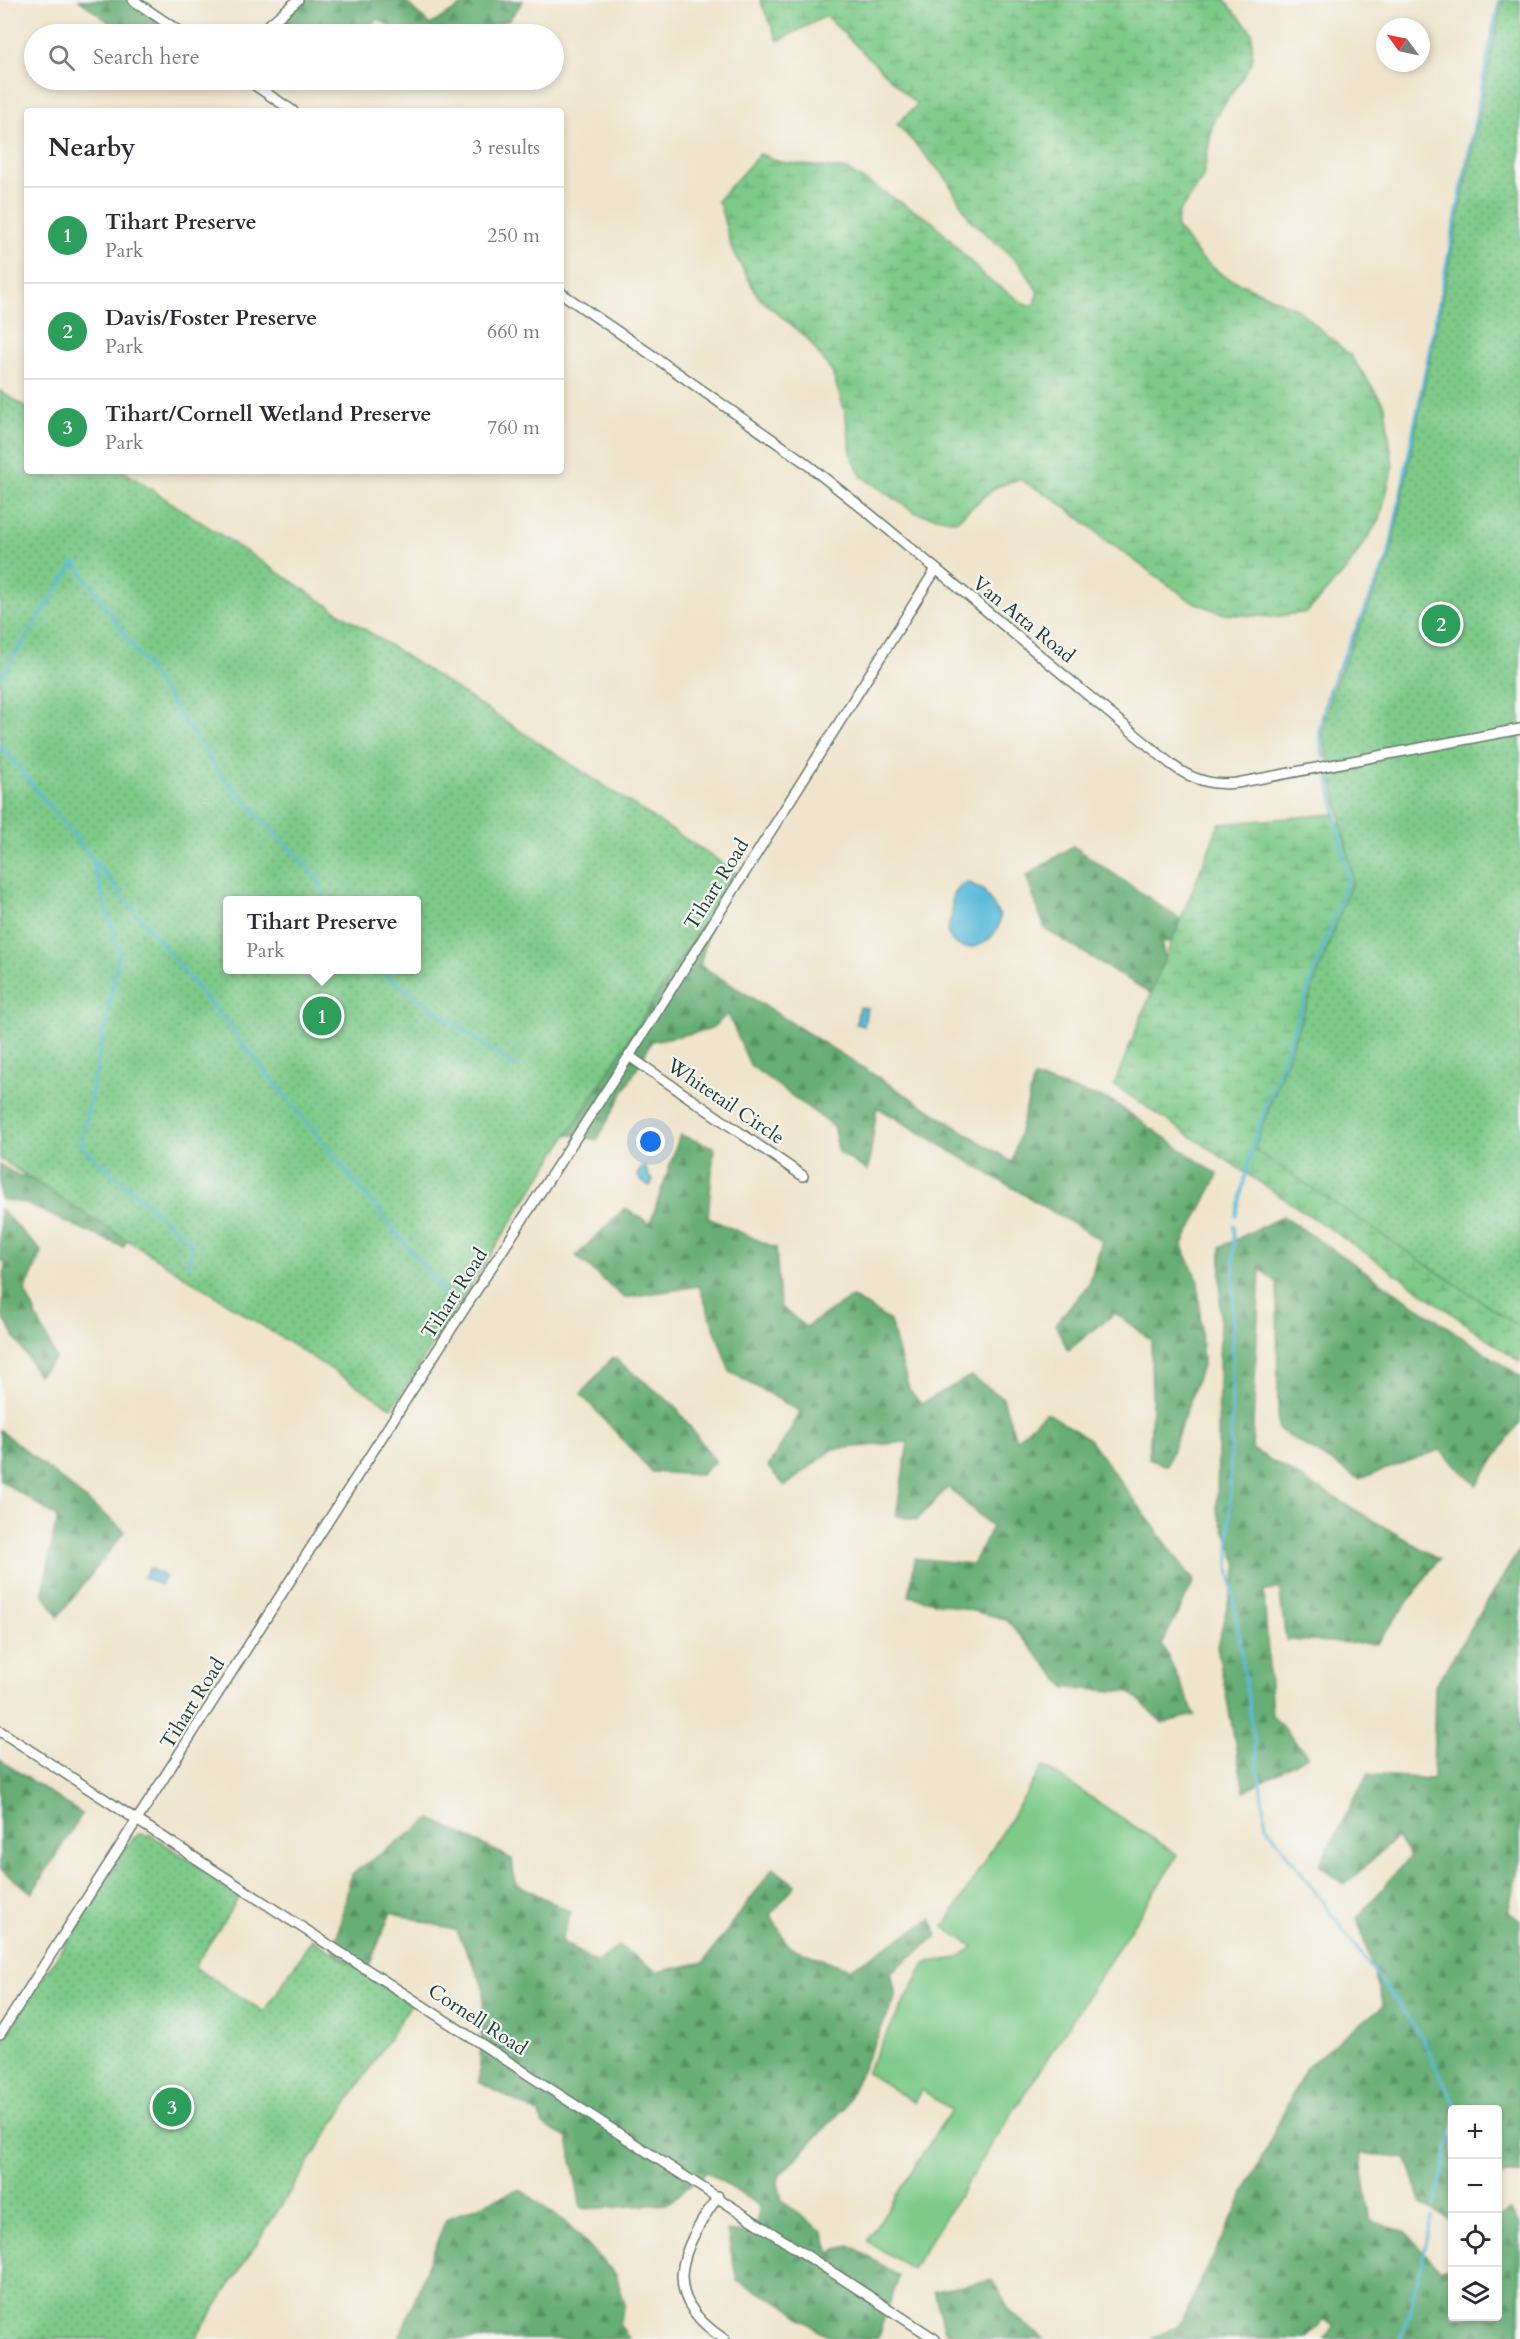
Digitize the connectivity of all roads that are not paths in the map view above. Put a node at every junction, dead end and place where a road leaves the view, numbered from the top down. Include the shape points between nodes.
1 (133, 0) edge
2 (298, 0) edge
3 (168, 24) edge
4 (270, 24) edge
5 (262, 90) edge
6 (289, 108) edge
7 (564, 295) edge
8 (936, 569) junction
9 (1520, 729) edge
10 (629, 1056) junction
11 (803, 1176) dead end
12 (0, 1731) edge
13 (138, 1821) junction
14 (0, 2034) edge
15 (718, 2196) junction
16 (724, 2339) edge
17 (935, 2339) edge

1 - 3 street
2 - 4 street
5 - 6 street
7 - 8 street, Van Atta Road via 803,461
8 - 9 street, Van Atta Road via 1172,765 1206,783 1237,783
8 - 10 street, Tihart Road
10 - 11 street, Whitetail Circle
10 - 13 street, Tihart Road
12 - 13 street, Cornell Road
13 - 14 street, Tihart Road
13 - 15 street, Cornell Road
15 - 16 street via 689,2242 682,2273 686,2295 696,2315
15 - 17 street, Cornell Road

